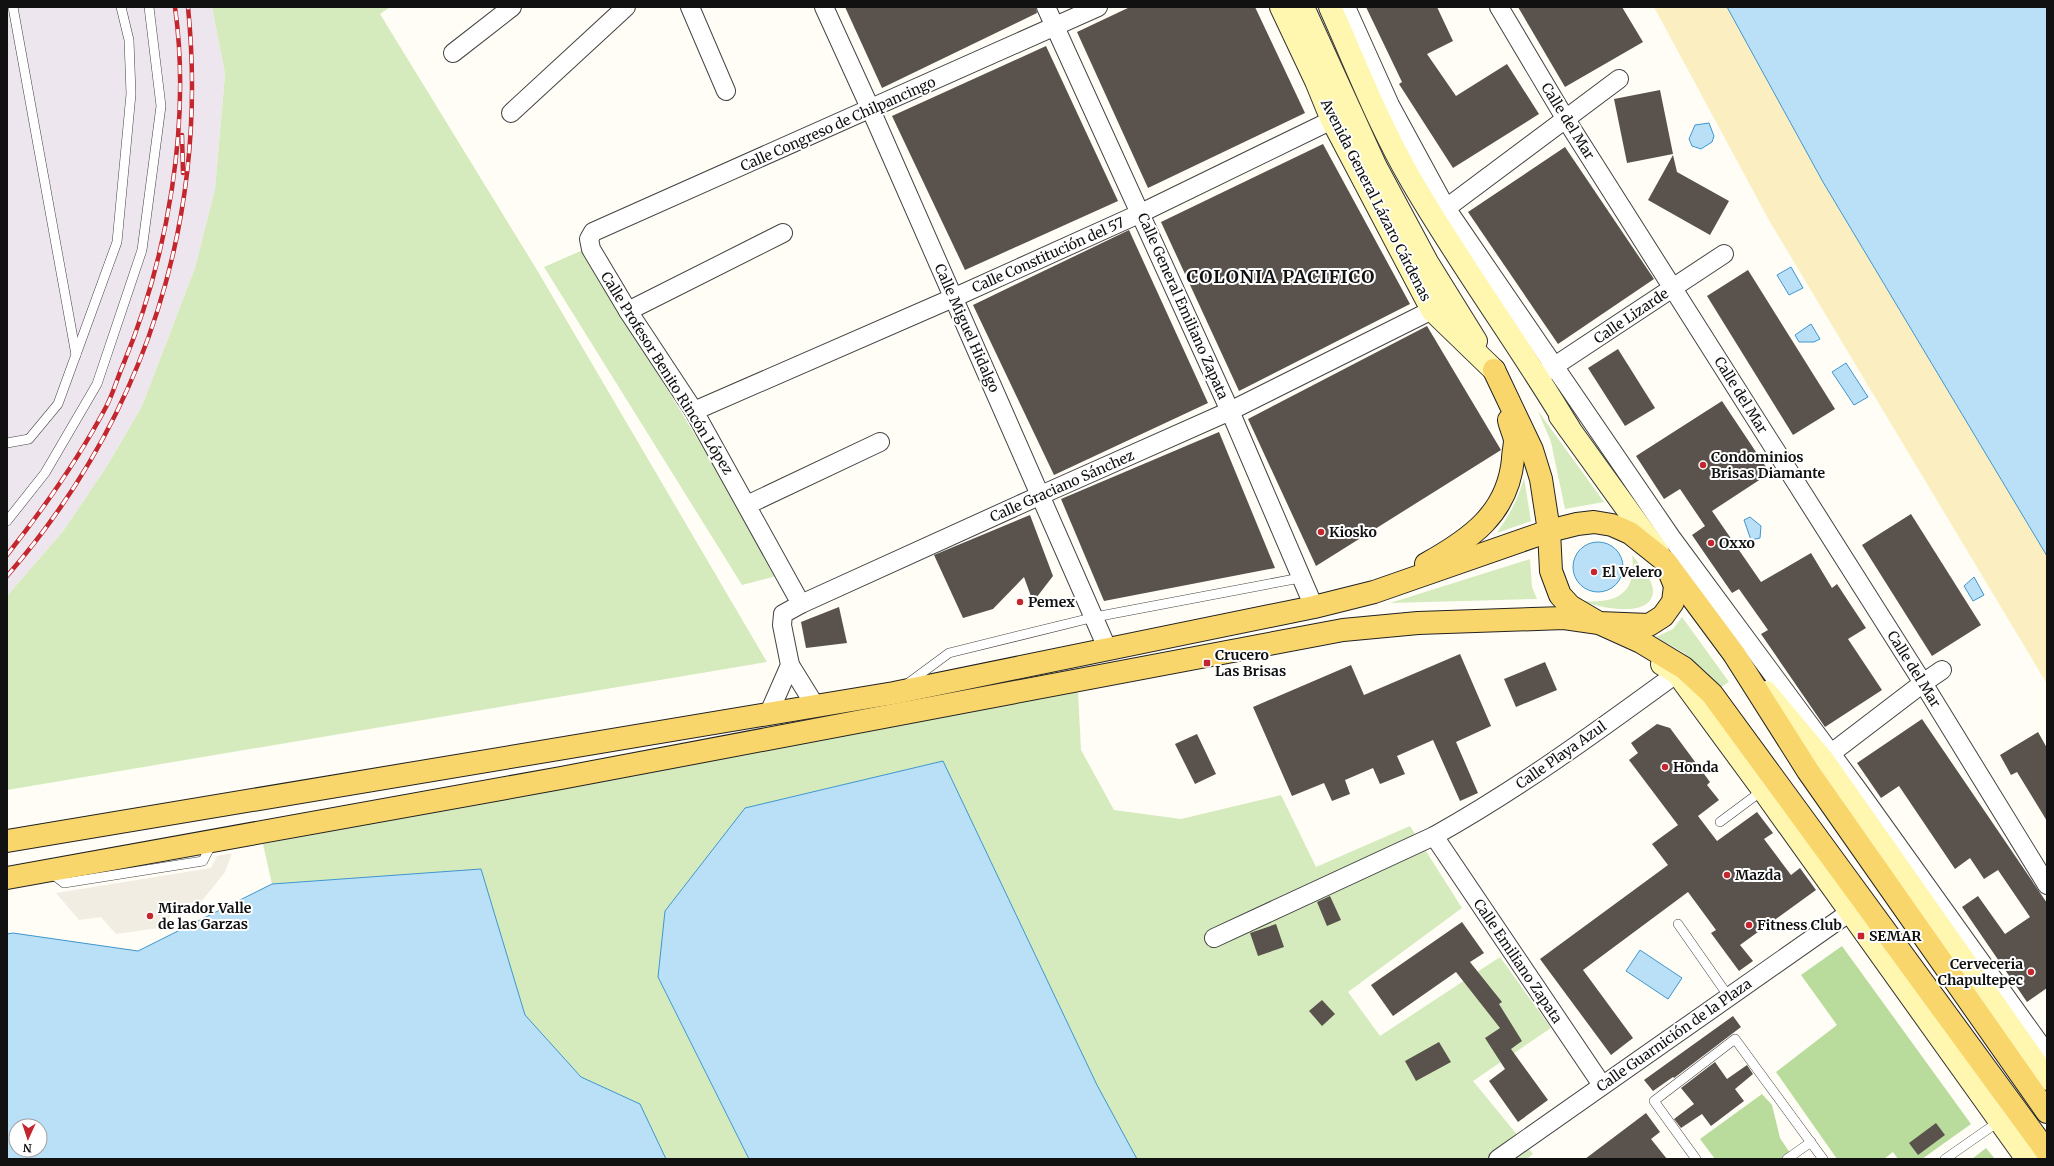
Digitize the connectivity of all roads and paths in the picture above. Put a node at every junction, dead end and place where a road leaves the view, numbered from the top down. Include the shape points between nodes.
1 (13, 7) edge
2 (121, 7) edge
3 (149, 7) edge
4 (512, 7) edge
5 (626, 7) edge
6 (690, 7) edge
7 (824, 7) edge
8 (1046, 7) edge
9 (1098, 7) edge
10 (1281, 7) edge
11 (1303, 7) edge
12 (1330, 7) edge
13 (1346, 7) edge
14 (1499, 7) edge
15 (1055, 27) junction
16 (453, 53) dead end
17 (1619, 80) dead end
18 (726, 91) dead end
19 (871, 110) junction
20 (511, 113) dead end
21 (1565, 118) junction
22 (1332, 120) junction
23 (1140, 213) junction
24 (1440, 213) junction
25 (783, 233) dead end
26 (591, 248) joint
27 (1724, 254) dead end
28 (1427, 262) junction
29 (1673, 288) junction
30 (953, 298) junction
31 (1432, 310) junction
32 (628, 312) junction
33 (76, 357) junction
34 (1494, 370) junction
35 (1546, 372) junction
36 (694, 411) junction
37 (1230, 411) junction
38 (1569, 428) junction
39 (880, 442) dead end
40 (7, 443) edge
41 (1041, 495) junction
42 (747, 505) junction
43 (7, 521) edge
44 (1549, 531) junction
45 (1664, 561) junction
46 (1300, 578) junction
47 (1374, 592) junction
48 (801, 604) junction
49 (1314, 607) junction
50 (1095, 617) junction
51 (1599, 623) junction
52 (1108, 650) junction
53 (790, 665) junction
54 (1942, 670) dead end
55 (1681, 671) junction
56 (1923, 683) junction
57 (894, 693) junction
58 (816, 707) junction
59 (769, 713) junction
60 (1821, 761) junction
61 (1763, 790) junction
62 (1720, 822) dead end
63 (1434, 836) junction
64 (7, 841) edge
65 (7, 878) edge
66 (2047, 885) edge
67 (1850, 912) junction
68 (1678, 924) dead end
69 (1214, 938) dead end
70 (1729, 997) junction
71 (2047, 1054) edge
72 (1602, 1085) junction
73 (2027, 1098) edge
74 (2047, 1112) edge
75 (1811, 1142) junction
76 (2047, 1152) edge
77 (1498, 1159) edge
78 (1696, 1159) edge
79 (1787, 1159) edge
80 (1823, 1159) edge
81 (1944, 1159) edge
82 (2027, 1159) edge

1 - 33 lane
2 - 33 lane via 130,40 131,94 117,242
3 - 43 lane via 161,106 142,250 97,384 45,473
4 - 16 street
5 - 20 street
6 - 18 street
7 - 19 street, Calle Miguel Hidalgo
8 - 15 street, Calle General Emiliano Zapata
9 - 15 street, Calle Congreso de Chilpancingo
10 - 22 main road, Avenida General Lázaro Cárdenas
11 - 28 main road, Avenida General Lázaro Cárdenas via 1376,167
12 - 24 main road, Avenida General Lázaro Cárdenas via 1411,179
13 - 24 street
14 - 21 street, Calle del Mar
15 - 19 street, Calle Congreso de Chilpancingo
15 - 23 street, Calle General Emiliano Zapata
17 - 21 street
19 - 26 street, Calle Congreso de Chilpancingo via 593,232 590,239
19 - 30 street, Calle Miguel Hidalgo
21 - 24 street
21 - 29 street, Calle del Mar
22 - 23 street, Calle Constitución del 57
22 - 31 main road, Avenida General Lázaro Cárdenas
23 - 30 street, Calle Constitución del 57
23 - 37 street, Calle General Emiliano Zapata
24 - 35 main road, Avenida General Lázaro Cárdenas
25 - 32 street
26 - 32 street, Calle Profesor Benito Rincón López
27 - 29 street, Calle Lizarde
28 - 34 main road, Avenida General Lázaro Cárdenas
28 - 38 main road, Avenida General Lázaro Cárdenas via 1456,287
29 - 35 street, Calle Lizarde
29 - 56 street, Calle del Mar
30 - 36 street, Calle Constitución del 57
30 - 41 street, Calle Miguel Hidalgo
31 - 34 main road, Avenida General Lázaro Cárdenas
31 - 37 street, Calle Graciano Sánchez
32 - 36 street, Calle Profesor Benito Rincón López
33 - 40 lane via 58,404 29,439
34 - 44 main road via 1532,450 1541,479
34 - 47 main road via 1515,440 1511,477 1503,499 1490,517 1469,537
35 - 38 main road, Avenida General Lázaro Cárdenas
35 - 60 street via 1671,537
36 - 42 street, Calle Profesor Benito Rincón López
37 - 41 street, Calle Graciano Sánchez
37 - 46 street, Calle General Emiliano Zapata
38 - 45 main road, Avenida General Lázaro Cárdenas
39 - 42 street
41 - 48 street, Calle Graciano Sánchez
41 - 50 street, Calle Miguel Hidalgo
42 - 48 street, Calle Profesor Benito Rincón López
44 - 45 main road via 1594,522 1612,525 1630,533
44 - 47 main road
44 - 51 main road via 1551,571 1560,595 1570,606
45 - 51 main road via 1675,586 1673,602 1663,616 1648,625
45 - 60 main road via 1734,654
46 - 49 street, Calle General Emiliano Zapata
46 - 50 lane
47 - 49 main road
48 - 53 street, Calle Graciano Sánchez via 784,614 782,625
49 - 52 main road
50 - 52 street, Calle Miguel Hidalgo
50 - 57 lane via 950,653
51 - 55 main road via 1641,642
51 - 65 main road via 1556,618 1418,623 1343,630 569,777
52 - 57 main road
53 - 58 street
53 - 59 street
54 - 56 street
55 - 61 main road
55 - 63 street, Calle Playa Azul via 1528,780
55 - 73 main road via 1712,694
56 - 60 street
56 - 66 street, Calle del Mar
57 - 58 main road
58 - 59 main road
59 - 64 main road
60 - 71 street
60 - 73 main road
61 - 62 lane
61 - 67 main road
63 - 69 street, Calle Playa Azul
63 - 72 street, Calle Emiliano Zapata
67 - 70 street, Calle Guarnición de la Plaza
67 - 73 main road
68 - 70 lane
70 - 72 street, Calle Guarnición de la Plaza
72 - 77 street, Calle Guarnición de la Plaza
73 - 74 main road
73 - 76 main road
73 - 81 lane
73 - 82 main road
75 - 78 lane via 1734,1040 1654,1101
75 - 79 lane
75 - 80 lane

